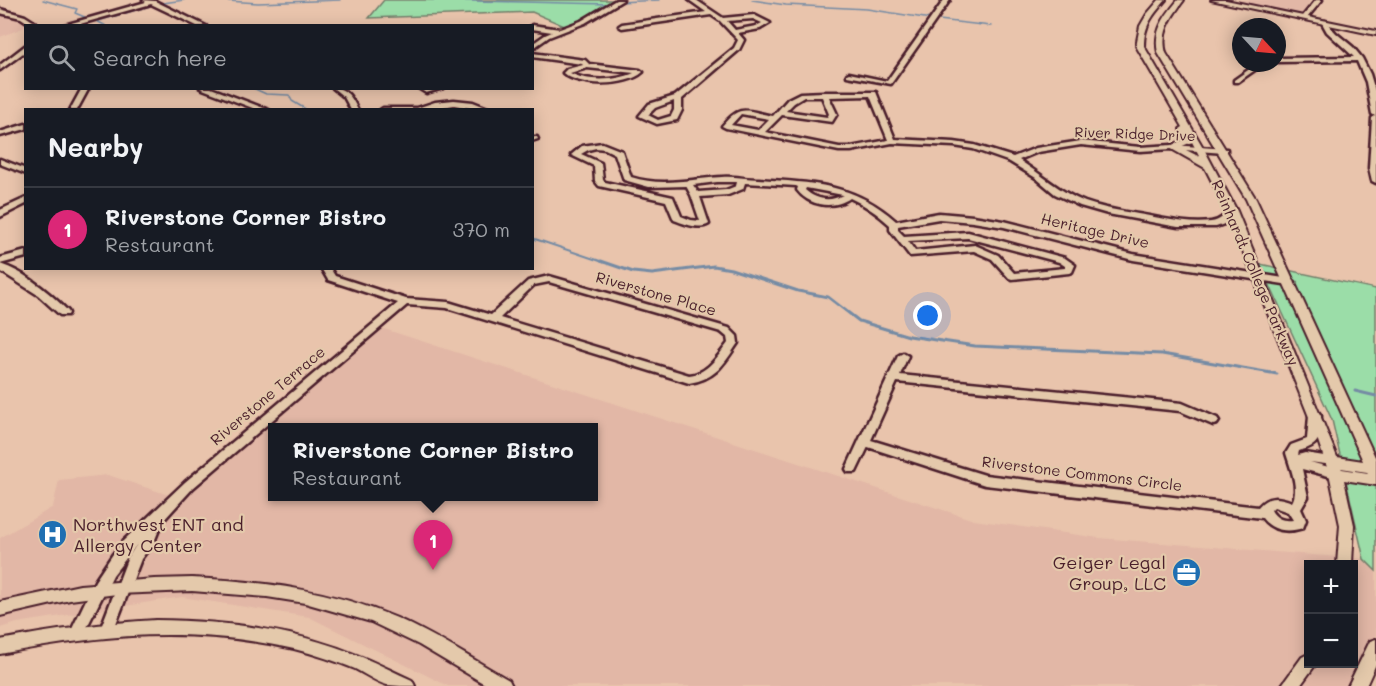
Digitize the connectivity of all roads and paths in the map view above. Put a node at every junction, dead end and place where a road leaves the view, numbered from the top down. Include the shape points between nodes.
1 (620, 0) edge
2 (692, 0) edge
3 (947, 0) edge
4 (1163, 0) edge
5 (1181, 0) edge
6 (1215, 0) edge
7 (1224, 0) edge
8 (1319, 0) edge
9 (149, 1) edge
10 (0, 11) edge
11 (713, 13) junction
12 (17, 15) junction
13 (1306, 16) junction
14 (722, 20) junction
15 (0, 22) edge
16 (1322, 22) junction
17 (34, 24) edge
18 (71, 24) edge
19 (198, 24) edge
20 (622, 26) dead end
21 (534, 27) edge
22 (561, 31) junction
23 (734, 32) junction
24 (1376, 33) edge
25 (534, 44) edge
26 (24, 49) edge
27 (534, 55) edge
28 (1359, 59) junction
29 (1286, 60) edge
30 (587, 66) junction
31 (0, 68) edge
32 (1249, 72) edge
33 (849, 75) dead end
34 (1236, 81) dead end
35 (86, 90) edge
36 (209, 90) edge
37 (339, 90) edge
38 (824, 94) junction
39 (678, 98) junction
40 (73, 108) edge
41 (260, 108) edge
42 (354, 108) edge
43 (423, 108) edge
44 (483, 108) edge
45 (1179, 114) junction
46 (776, 115) junction
47 (1376, 116) edge
48 (24, 127) edge
49 (760, 133) junction
50 (0, 134) edge
51 (892, 141) junction
52 (1172, 147) junction
53 (1200, 149) junction
54 (1224, 151) junction
55 (1012, 160) junction
56 (0, 162) edge
57 (1209, 167) junction
58 (24, 171) edge
59 (741, 181) junction
60 (1376, 181) edge
61 (689, 184) junction
62 (803, 184) junction
63 (849, 194) junction
64 (695, 195) junction
65 (24, 201) edge
66 (1232, 211) junction
67 (0, 214) edge
68 (894, 224) junction
69 (901, 239) junction
70 (24, 255) edge
71 (0, 261) edge
72 (0, 267) edge
73 (326, 270) edge
74 (1259, 277) junction
75 (1290, 282) junction
76 (405, 302) junction
77 (64, 313) dead end
78 (493, 319) junction
79 (903, 356) dead end
80 (893, 378) junction
81 (1348, 412) junction
82 (1315, 414) junction
83 (1214, 421) dead end
84 (864, 442) junction
85 (1376, 448) edge
86 (1295, 460) junction
87 (1334, 467) junction
88 (852, 469) dead end
89 (1375, 474) edge
90 (1294, 509) junction
91 (1265, 513) junction
92 (156, 519) junction
93 (1345, 560) edge
94 (123, 589) junction
95 (96, 591) junction
96 (0, 609) edge
97 (107, 630) junction
98 (77, 633) junction
99 (1376, 646) edge
100 (0, 647) edge
101 (1304, 667) edge
102 (406, 686) edge
103 (503, 686) edge
104 (1290, 686) edge
105 (1358, 686) edge

1 - 22 street
2 - 11 street
3 - 33 street via 889,82
4 - 45 street, Reinhardt College Parkway via 1144,20 1140,45
5 - 54 street, Reinhardt College Parkway via 1162,26 1161,49
6 - 16 main road
7 - 13 main road
8 - 13 street
9 - 18 street
9 - 19 street
10 - 12 street
11 - 14 street
11 - 20 street
12 - 15 street
12 - 17 street
13 - 16 main road
14 - 23 street
14 - 23 street via 749,17 767,23
16 - 24 main road
16 - 28 street
21 - 22 street
22 - 25 street
23 - 39 street via 741,40 737,49
26 - 31 street
27 - 30 street via 576,59
28 - 29 street
28 - 47 street via 1373,87
30 - 30 street via 566,73 626,81 640,72
32 - 34 street
35 - 40 street
36 - 41 street
37 - 42 street
38 - 46 street via 803,95
38 - 46 street via 833,114 829,120
38 - 51 street via 873,94
39 - 39 street via 652,106 643,116 657,122 674,118
43 - 44 street via 453,102
45 - 52 street via 1188,141
45 - 53 street, Reinhardt College Parkway
46 - 49 street
46 - 49 street via 741,112 727,124
47 - 60 street
48 - 50 street
49 - 51 street via 845,149
51 - 55 street via 974,147
52 - 53 street, River Ridge Drive
52 - 55 street, River Ridge Drive via 1140,149 1081,143 1036,150
52 - 57 street
53 - 54 street, River Ridge Drive
53 - 57 street, Reinhardt College Parkway
54 - 75 street, Reinhardt College Parkway
55 - 66 street via 1083,204 1152,220 1193,225 1221,223
56 - 58 street
57 - 66 street, Reinhardt College Parkway
59 - 61 street via 719,179
59 - 62 street
59 - 64 street via 740,187 731,191
61 - 64 street
61 - 64 street via 630,179 619,153 607,147 591,146 575,155 598,165 602,184 670,199 677,218 705,224
62 - 63 street
62 - 63 street via 804,195 819,201 838,201
63 - 68 street via 874,206
65 - 67 street
66 - 74 street, Reinhardt College Parkway
68 - 69 street
68 - 74 street, Heritage Drive via 939,216 973,219 1133,257
69 - 69 street via 968,235 1040,253 1070,265 1069,270 1012,276 995,257 975,248 913,254
70 - 71 street
72 - 77 street via 37,288
73 - 76 street, Riverstone Place via 331,278
74 - 75 street, Heritage Drive
74 - 82 street, Reinhardt College Parkway
75 - 81 street, Reinhardt College Parkway
76 - 78 street, Riverstone Place via 448,305
76 - 92 street, Riverstone Terrace via 189,485
78 - 78 street, Riverstone Place via 690,379 710,374 733,343 725,330 549,279 531,283
79 - 80 street
80 - 83 street via 1182,407
80 - 84 street
81 - 85 street
81 - 89 street, Reinhardt College Parkway
82 - 86 street via 1313,441 1295,448
82 - 87 street, Reinhardt College Parkway
84 - 88 street
84 - 91 street, Riverstone Commons Circle via 985,480
86 - 87 street via 1307,466
86 - 90 street, Riverstone Commons Circle via 1302,497
87 - 89 street
87 - 93 street, Reinhardt College Parkway via 1347,525
90 - 91 street, Riverstone Commons Circle via 1272,502 1266,504
90 - 91 street, Riverstone Commons Circle via 1300,520 1292,526 1277,523
92 - 94 street, Riverstone Terrace
92 - 95 street, Riverstone Terrace via 132,538
94 - 95 street
94 - 97 street, Riverstone Terrace
94 - 103 street via 238,587 346,607 416,636
95 - 96 street
95 - 98 street, Riverstone Terrace
97 - 98 street
97 - 102 street via 192,626 262,633 327,650
98 - 100 street
99 - 105 street
101 - 104 street

